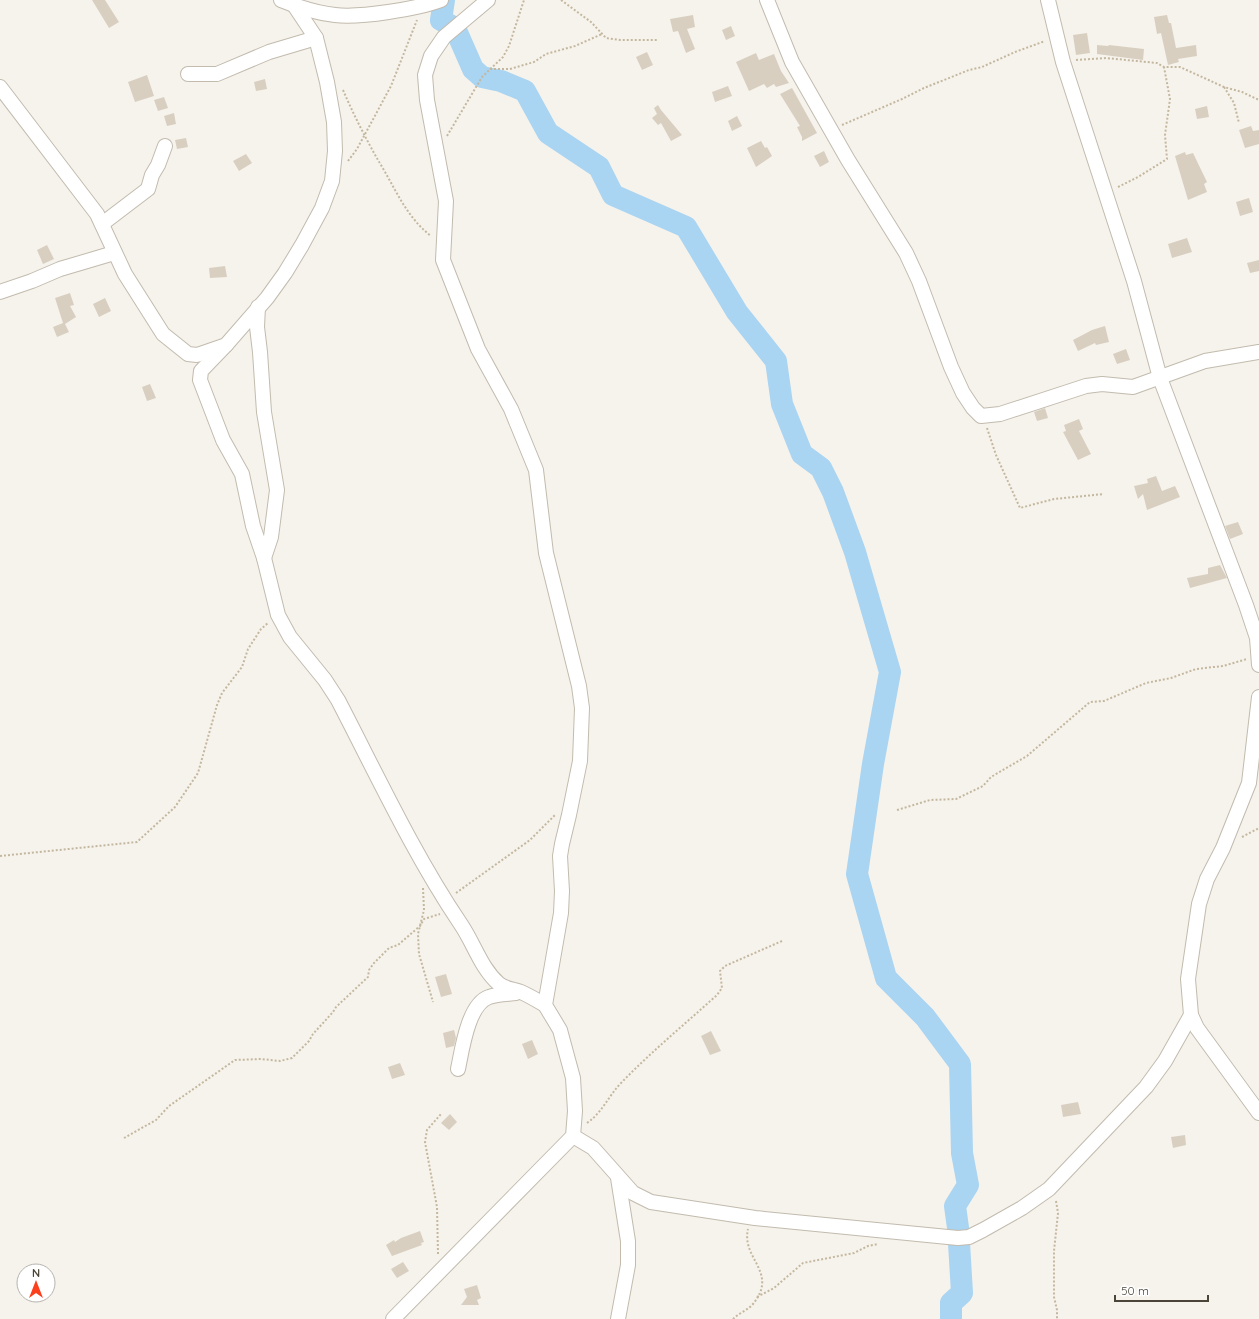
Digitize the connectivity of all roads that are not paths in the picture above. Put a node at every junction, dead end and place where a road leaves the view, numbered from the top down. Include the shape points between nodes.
1 (441, 0) edge
2 (488, 0) edge
3 (767, 0) edge
4 (1048, 0) edge
5 (288, 3) edge
6 (316, 38) junction
7 (188, 74) dead end
8 (0, 88) edge
9 (166, 146) dead end
10 (102, 224) junction
11 (114, 253) junction
12 (0, 292) edge
13 (258, 307) junction
14 (226, 345) junction
15 (1259, 352) edge
16 (1160, 378) junction
17 (264, 558) junction
18 (1258, 658) edge
19 (1259, 697) edge
20 (521, 992) junction
21 (546, 1005) junction
22 (1191, 1015) junction
23 (458, 1069) dead end
24 (1259, 1113) edge
25 (573, 1136) junction
26 (618, 1178) junction
27 (393, 1319) edge
28 (618, 1319) edge

1 - 5 street via 422,7 335,16
2 - 21 street via 444,37 430,56 425,75 426,100 446,201 443,260 478,349 511,409 536,470 546,553 582,708 580,761 560,856 561,913
3 - 16 street via 792,62 830,130 906,253 951,367 973,408 981,416 1000,414 1086,386 1102,384 1133,387
4 - 16 street via 1063,62 1134,281
5 - 6 street
6 - 7 street via 269,52 217,74
6 - 13 street via 334,122 332,181 322,208 302,245 285,273
8 - 10 street via 65,171
9 - 10 street via 148,189
10 - 11 street
11 - 12 street via 60,269 32,282
11 - 14 street via 164,334 188,354 197,355
13 - 14 street
13 - 17 street via 257,327 264,412 277,490 271,537
14 - 17 street via 201,371 200,380 223,440 242,474 253,526
15 - 16 street via 1205,361
16 - 18 street via 1246,605 1257,638
17 - 20 street via 278,615 290,637 338,700 448,906 461,924 484,967 499,984
19 - 22 street via 1249,783 1223,848 1207,879 1199,904 1188,979
20 - 21 street
20 - 23 street via 487,997 479,1006 469,1021
21 - 25 street via 560,1030 573,1078
22 - 24 street via 1197,1028
22 - 26 street via 1165,1061 1146,1087 1049,1189 1022,1208 969,1237 755,1218 651,1202 633,1193
25 - 26 street via 593,1148
25 - 27 street
26 - 28 street via 628,1241 628,1265

